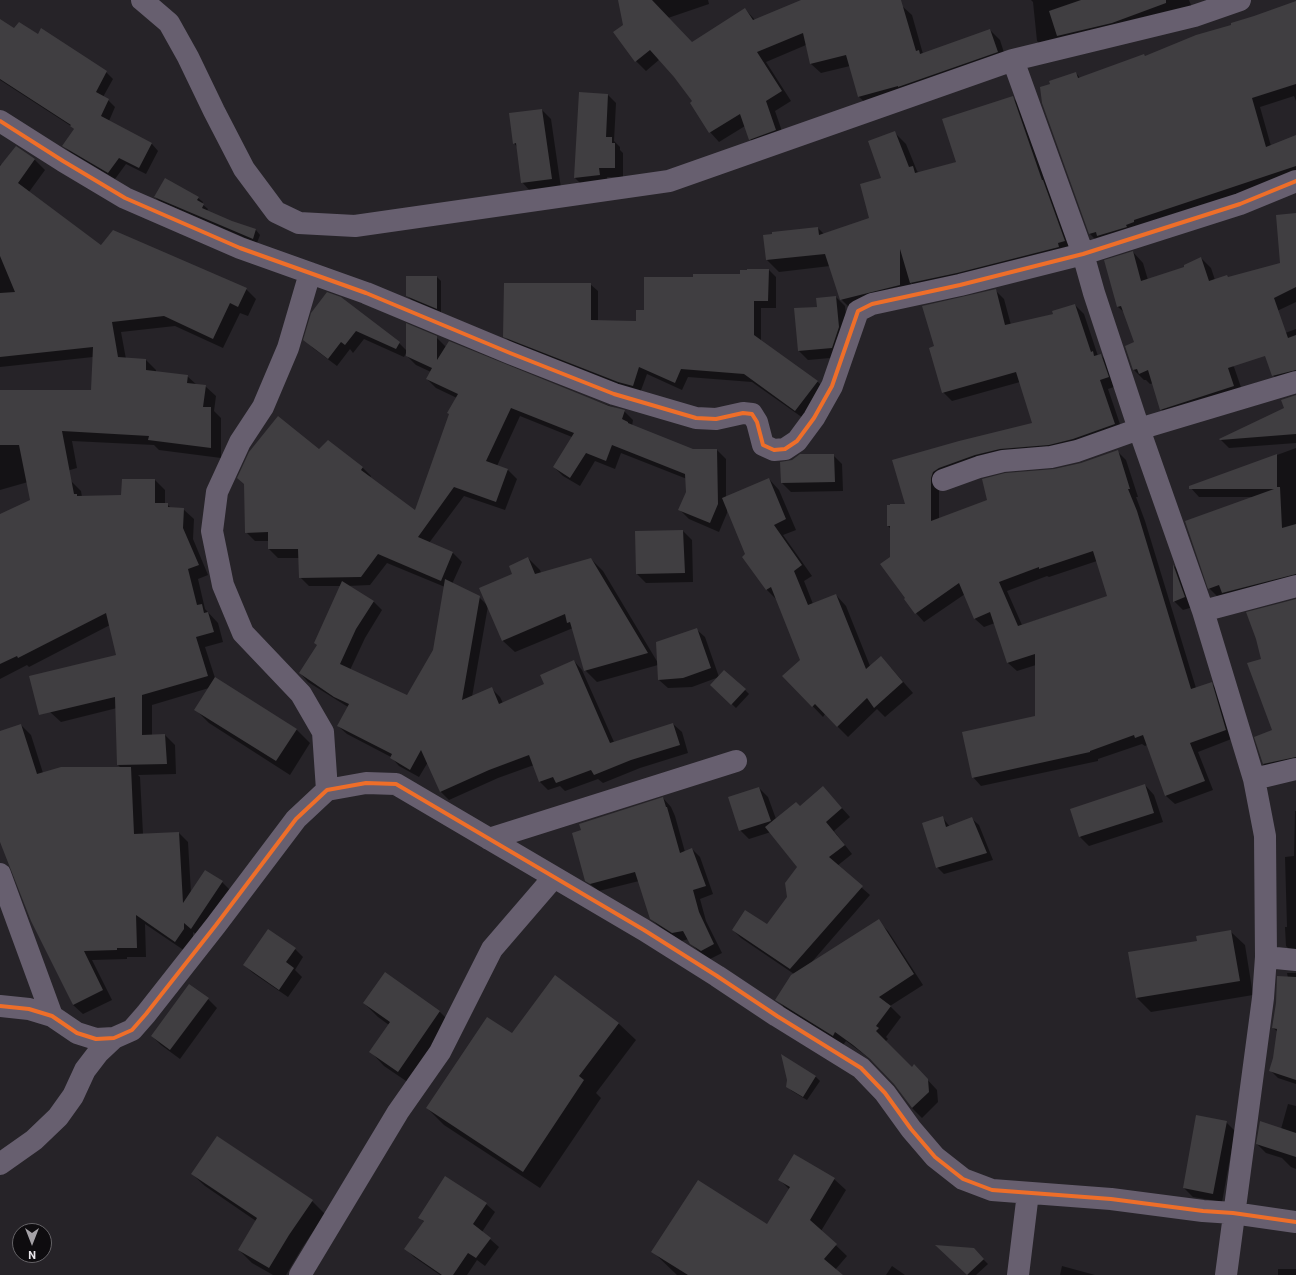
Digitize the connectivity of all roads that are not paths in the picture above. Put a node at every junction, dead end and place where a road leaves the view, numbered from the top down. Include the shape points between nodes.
1 (142, 0) edge
2 (1240, 0) edge
3 (1013, 60) junction
4 (0, 121) edge
5 (1296, 181) edge
6 (1083, 254) junction
7 (310, 273) junction
8 (1296, 382) edge
9 (1139, 429) junction
10 (943, 480) dead end
11 (1296, 586) edge
12 (1203, 611) junction
13 (736, 762) dead end
14 (1296, 769) edge
15 (1254, 779) junction
16 (327, 790) junction
17 (489, 839) junction
18 (0, 874) edge
19 (554, 877) junction
20 (1266, 957) junction
21 (1296, 960) edge
22 (0, 1006) edge
23 (52, 1016) junction
24 (114, 1038) junction
25 (0, 1164) edge
26 (1028, 1193) junction
27 (1233, 1213) junction
28 (1296, 1222) edge
29 (300, 1275) edge
30 (1018, 1275) edge
31 (1226, 1275) edge

1 - 3 street via 169,23 244,169 276,212 299,223 354,226 670,181
2 - 3 street via 1194,16
3 - 6 street
4 - 7 street via 125,198 240,248
5 - 6 street via 1240,204
6 - 7 street via 960,286 872,304 858,311 832,386 814,418 797,441 785,449 774,450 763,445 757,422 752,414 716,419 696,418 614,394 510,354 366,293
6 - 9 street
7 - 16 street via 288,348 263,407 240,442 217,492 212,531 223,585 243,633 301,694 323,732
8 - 9 street
9 - 10 street via 1077,451 1051,457 1003,461
9 - 12 street
11 - 12 street
12 - 15 street
13 - 17 street
14 - 15 street
15 - 20 street via 1265,836
16 - 17 street via 366,784 396,784
16 - 24 street via 296,818 146,1014 132,1030
17 - 19 street
18 - 23 street
19 - 26 street via 644,930 861,1068 885,1093 935,1157 963,1179 992,1190
19 - 29 street via 492,949 440,1052 398,1112
20 - 21 street
20 - 27 street via 1263,998
22 - 23 street via 29,1009
23 - 24 street via 77,1033 96,1039
24 - 25 street via 85,1070 73,1096 58,1117 34,1140
26 - 27 street
26 - 30 street
27 - 28 street
27 - 31 street

